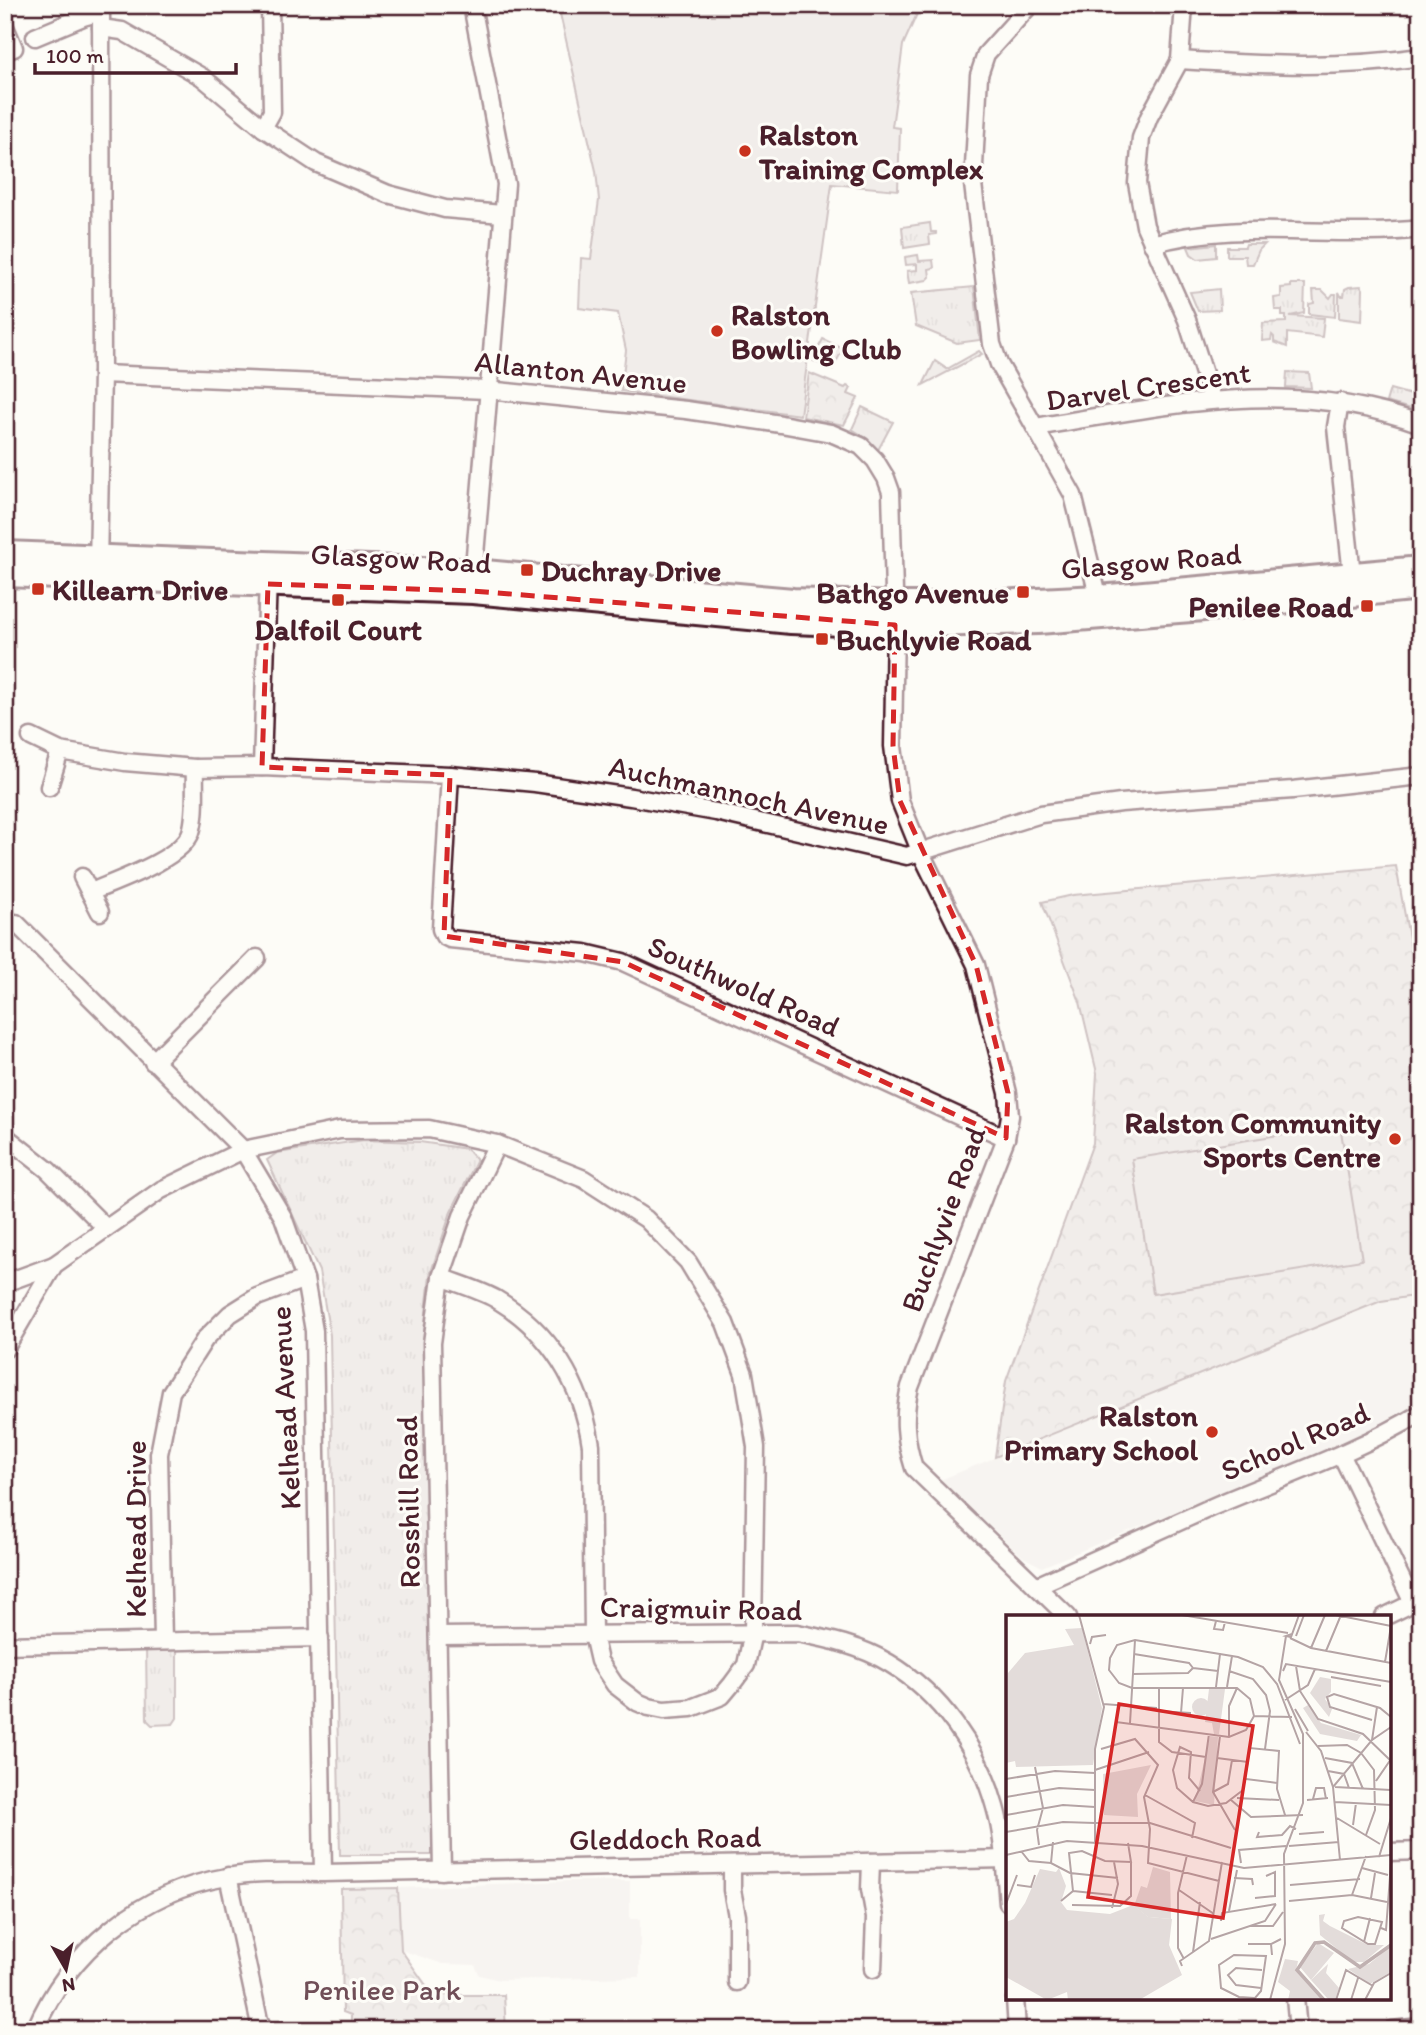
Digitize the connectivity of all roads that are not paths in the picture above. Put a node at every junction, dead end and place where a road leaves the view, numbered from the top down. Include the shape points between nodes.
1 (270, 5) edge
2 (472, 5) edge
3 (1030, 5) edge
4 (1184, 5) edge
5 (101, 15) edge
6 (5, 27) edge
7 (35, 37) dead end
8 (9, 49) edge
9 (1421, 57) edge
10 (1180, 60) junction
11 (263, 128) junction
12 (502, 214) junction
13 (1421, 229) edge
14 (1152, 244) junction
15 (102, 374) junction
16 (487, 390) junction
17 (1212, 399) junction
18 (1340, 402) junction
19 (1421, 424) edge
20 (1035, 427) junction
21 (5, 554) edge
22 (98, 567) junction
23 (1421, 569) edge
24 (5, 574) edge
25 (268, 574) junction
26 (473, 582) junction
27 (1354, 585) junction
28 (1421, 587) edge
29 (1101, 607) junction
30 (895, 615) junction
31 (31, 737) dead end
32 (60, 751) junction
33 (262, 767) junction
34 (195, 768) junction
35 (450, 775) junction
36 (1421, 776) edge
37 (48, 787) dead end
38 (921, 853) junction
39 (82, 877) dead end
40 (91, 892) junction
41 (100, 912) dead end
42 (16, 923) dead end
43 (257, 958) dead end
44 (153, 1062) junction
45 (5, 1136) edge
46 (1006, 1138) junction
47 (497, 1144) junction
48 (243, 1150) junction
49 (105, 1227) junction
50 (54, 1265) junction
51 (441, 1277) junction
52 (305, 1279) junction
53 (5, 1283) edge
54 (5, 1349) edge
55 (1421, 1413) edge
56 (1341, 1454) junction
57 (1037, 1586) junction
58 (1417, 1601) edge
59 (1066, 1615) edge
60 (1388, 1615) edge
61 (753, 1632) junction
62 (593, 1635) junction
63 (438, 1636) junction
64 (320, 1638) junction
65 (163, 1640) junction
66 (5, 1644) edge
67 (1421, 1851) edge
68 (1391, 1852) edge
69 (1006, 1859) edge
70 (871, 1862) junction
71 (732, 1865) junction
72 (442, 1871) junction
73 (323, 1873) junction
74 (228, 1877) junction
75 (873, 1969) dead end
76 (737, 1982) dead end
77 (1015, 2000) edge
78 (1295, 2000) edge
79 (1421, 2027) edge
80 (1017, 2029) edge
81 (35, 2030) edge
82 (264, 2030) edge
83 (1000, 2030) edge
84 (1298, 2030) edge
85 (1392, 2030) edge

1 - 11 street via 272,112
2 - 12 street via 506,184
3 - 20 street via 982,60 972,184 992,344
4 - 10 street
5 - 7 street via 83,17
5 - 11 street via 202,77
5 - 15 street
6 - 8 street
9 - 10 street via 1321,66
10 - 14 street via 1149,117 1140,149 1137,183
11 - 12 street via 316,163 388,194 444,209
12 - 16 street
13 - 14 street via 1205,234
14 - 17 street via 1187,320
15 - 16 street, Allanton Avenue
15 - 22 street
16 - 26 street
16 - 30 street, Allanton Avenue via 781,424 831,433 861,446 875,460 891,492
17 - 18 street, Darvel Crescent
17 - 20 street, Darvel Crescent
18 - 19 street, Darvel Crescent
18 - 27 street via 1336,427
20 - 29 street, Darvel Crescent via 1073,495
21 - 22 main road, Glasgow Road
22 - 24 main road, Glasgow Road
22 - 25 main road, Glasgow Road
23 - 27 main road, Glasgow Road
25 - 26 main road, Glasgow Road
25 - 33 street
26 - 30 main road, Glasgow Road via 791,621
27 - 28 main road, Glasgow Road
27 - 29 main road, Glasgow Road
29 - 30 main road, Glasgow Road
30 - 38 street, Buchlyvie Road via 893,746 900,801
31 - 32 street, Auchmannoch Avenue
32 - 34 street, Auchmannoch Avenue
32 - 37 street
33 - 34 street, Auchmannoch Avenue
33 - 35 street, Auchmannoch Avenue
34 - 40 street via 190,836 164,859
35 - 38 street, Auchmannoch Avenue via 631,797 907,856
35 - 46 street, Southwold Road via 444,936 623,962
36 - 38 street, Auchmannoch Avenue via 1041,814
38 - 46 street, Buchlyvie Road via 976,965 1007,1093 1010,1116
39 - 40 street
40 - 41 street
42 - 44 street, Kelhead Avenue
43 - 44 street
44 - 48 street, Kelhead Avenue
45 - 49 street via 48,1170
46 - 57 street, Buchlyvie Road via 910,1387 906,1442 914,1468
47 - 48 street via 429,1129 340,1130
47 - 51 street, Rosshill Road via 462,1216
47 - 61 street via 584,1179 646,1219 688,1262 725,1322 744,1374 755,1447
48 - 49 street via 161,1190
48 - 52 street, Kelhead Avenue via 283,1217
49 - 50 street
50 - 53 street
50 - 54 street
51 - 62 street via 495,1298 525,1319 553,1349 575,1384 591,1445
51 - 63 street, Rosshill Road via 432,1343
52 - 64 street, Kelhead Avenue via 314,1331
52 - 65 street, Kelhead Drive via 257,1297 230,1314 205,1339 171,1392 159,1454
55 - 56 street, School Road
56 - 57 street, School Road
56 - 58 street
57 - 59 street, Buchlyvie Road
58 - 60 street
61 - 62 street, Craigmuir Road
61 - 62 street via 746,1665 722,1696 691,1708 664,1710 637,1702 615,1685 599,1661
61 - 69 street, Craigmuir Road via 797,1633 841,1642 887,1662 920,1685 943,1708 983,1773
62 - 63 street, Craigmuir Road
63 - 72 street, Rosshill Road
64 - 65 street
64 - 73 street, Kelhead Avenue
65 - 66 street
67 - 68 street
69 - 70 street, Gleddoch Road
70 - 71 street, Gleddoch Road
70 - 75 street via 876,1918
71 - 72 street, Gleddoch Road
71 - 76 street
72 - 73 street, Gleddoch Road
73 - 74 street, Gleddoch Road
74 - 81 street, Gleddoch Road via 159,1899 102,1935 65,1975
74 - 82 street
77 - 80 street
78 - 84 street
79 - 85 street
80 - 83 street

